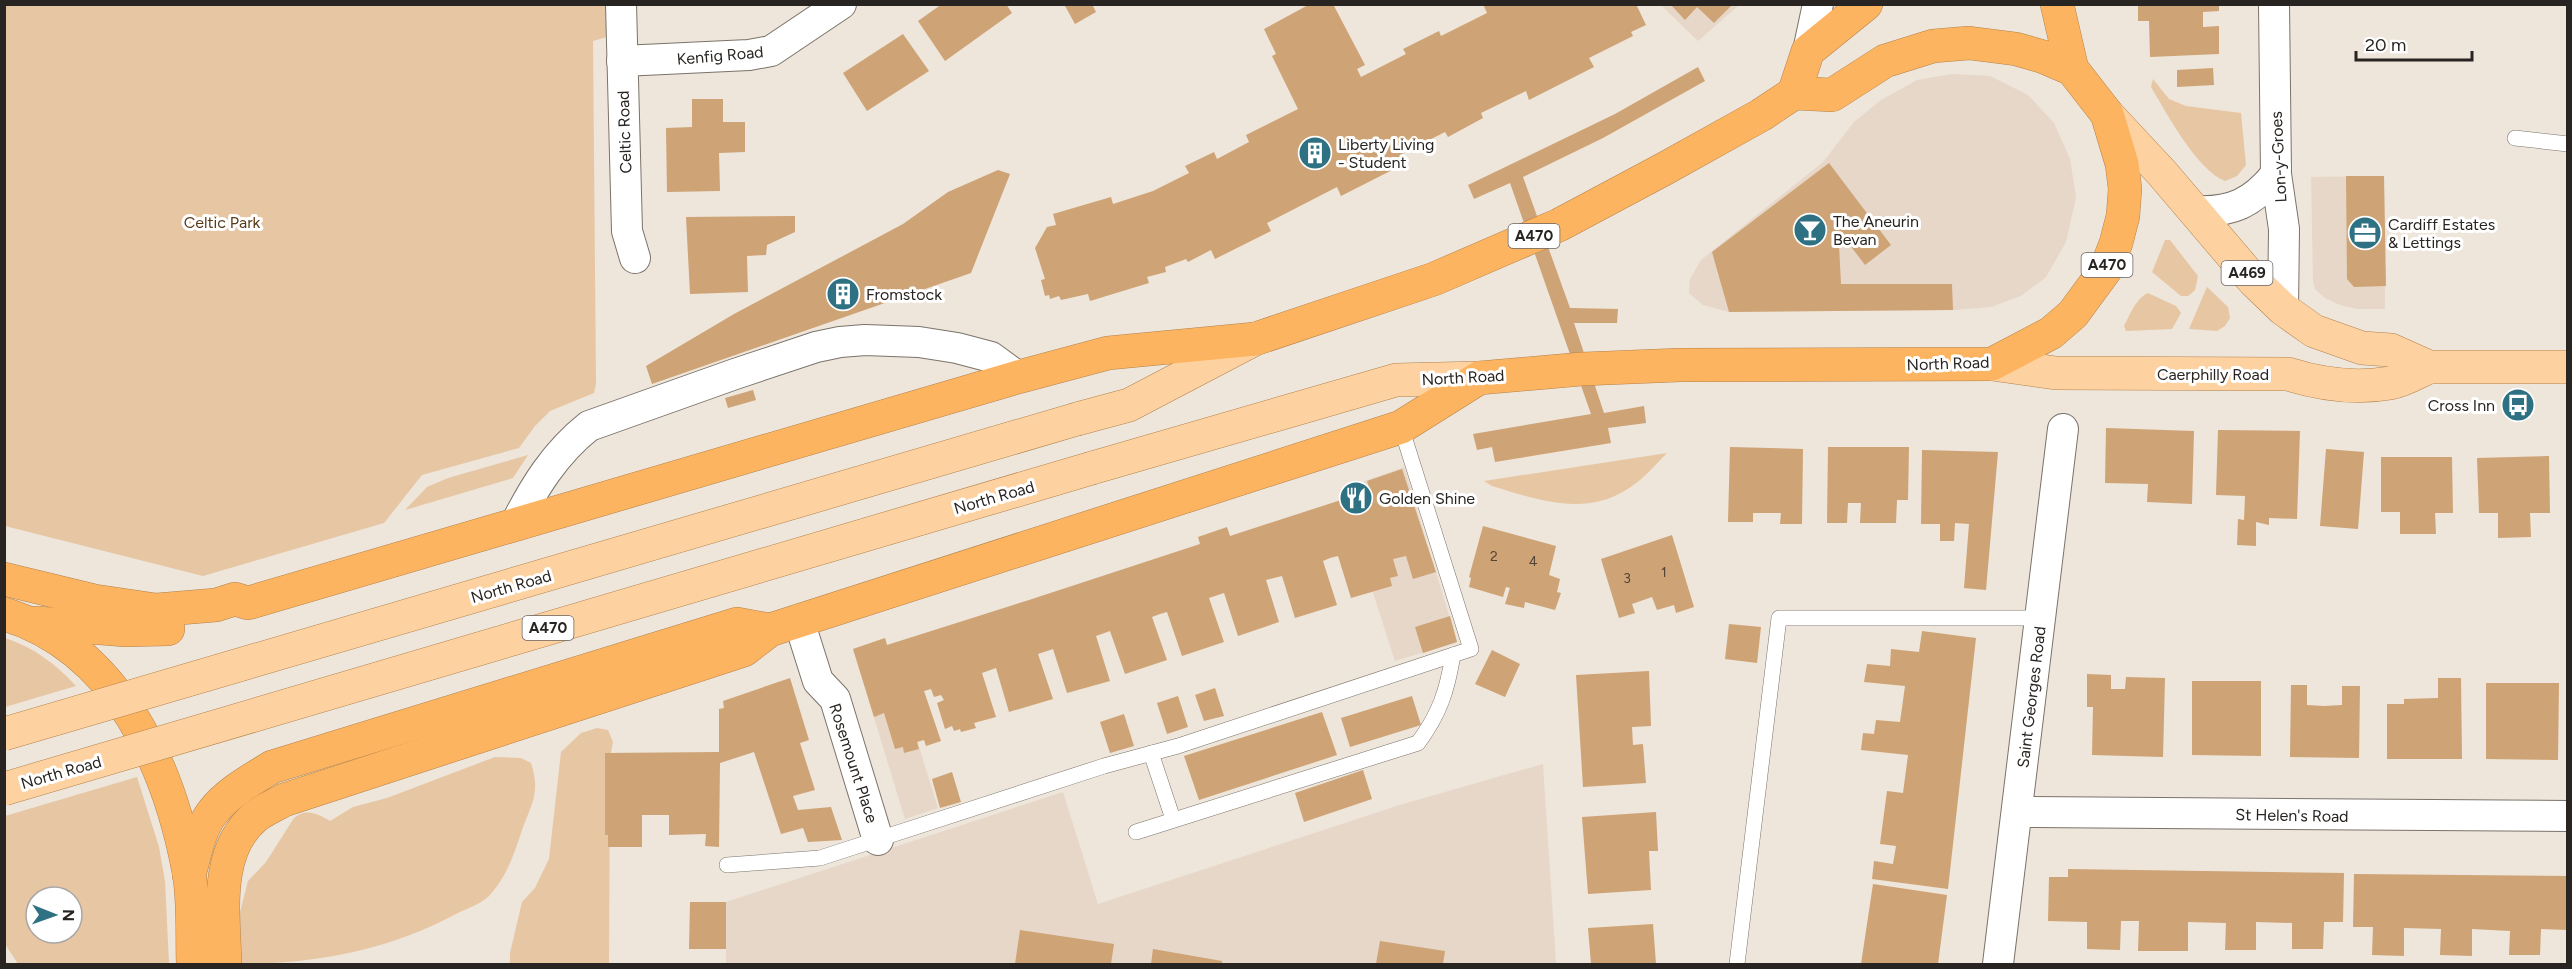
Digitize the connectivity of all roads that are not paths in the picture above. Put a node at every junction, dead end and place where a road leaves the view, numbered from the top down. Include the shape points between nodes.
1 (621, 4) edge
2 (841, 4) edge
3 (1818, 4) edge
4 (1866, 4) edge
5 (2057, 4) edge
6 (2274, 4) edge
7 (1808, 51) junction
8 (622, 61) junction
9 (2072, 69) junction
10 (1794, 93) junction
11 (2107, 114) junction
12 (2515, 138) dead end
13 (2568, 144) edge
14 (2276, 174) junction
15 (2194, 212) junction
16 (635, 258) dead end
17 (2283, 309) junction
18 (1255, 339) junction
19 (1992, 364) junction
20 (2429, 367) junction
21 (2568, 367) edge
22 (1018, 377) junction
23 (1479, 378) junction
24 (1401, 427) junction
25 (2063, 429) dead end
26 (515, 525) junction
27 (4, 579) edge
28 (249, 603) junction
29 (2040, 618) junction
30 (18, 619) edge
31 (785, 626) junction
32 (1453, 655) junction
33 (4, 734) edge
34 (1151, 753) junction
35 (4, 789) edge
36 (2017, 812) junction
37 (2568, 816) edge
38 (1173, 819) junction
39 (1136, 832) dead end
40 (878, 840) junction
41 (727, 865) dead end
42 (189, 875) junction
43 (193, 964) edge
44 (225, 964) edge
45 (1737, 964) edge
46 (1998, 964) edge

1 - 8 street, Celtic Road
2 - 8 street, Kenfig Road via 771,51
3 - 7 street
4 - 7 highway
5 - 9 highway, A470
6 - 14 street, Lon-y-Groes
7 - 10 highway
8 - 16 street, Celtic Road via 627,231
9 - 10 highway, North Road / A470 via 2016,49 1953,42 1885,61 1832,95
9 - 11 highway, North Road / A470
10 - 18 highway, North Road / A470 via 1761,115 1559,225 1391,295
11 - 15 main road, Caerphilly Road / A469
11 - 19 highway, North Road / A470 via 2125,189 2123,216 2106,269 2073,314 2051,333
12 - 13 lane
14 - 15 street via 2263,190 2241,205 2217,212
14 - 17 street, Lon-y-Groes via 2284,229
15 - 17 main road, Caerphilly Road / A469
17 - 20 main road, Caerphilly Road / A469 via 2333,339 2362,348 2391,350
18 - 22 highway via 1107,353
18 - 33 main road, North Road / A470, bridge via 1129,405
19 - 20 main road, Caerphilly Road / A469 via 2056,373 2288,374 2321,384 2392,383
19 - 23 highway, North Road / A470 via 1680,365
20 - 21 main road, Caerphilly Road / A469
22 - 26 highway
22 - 26 street via 991,357 938,345 865,340 816,347 589,426 571,440 535,486
23 - 24 highway
23 - 35 main road, North Road / A470, bridge via 1396,380
24 - 31 highway
24 - 32 lane via 1471,649
25 - 29 street, Saint Georges Road
26 - 28 highway
27 - 28 highway via 95,601 156,610 216,605 235,599
28 - 30 highway via 241,616 174,629 126,630
29 - 36 street, Saint Georges Road
29 - 45 lane via 1779,618
30 - 42 highway via 51,633 86,658 130,714 162,780
31 - 40 street, Rosemount Place via 818,681 835,699
31 - 42 highway via 737,624 272,767 243,785 211,814
31 - 44 highway via 744,650 284,800 256,816 232,848 224,877
32 - 34 lane
32 - 38 lane via 1448,689 1436,719 1418,743
34 - 38 lane
34 - 40 lane
36 - 37 street, St Helen's Road
36 - 46 street, Saint Georges Road
38 - 39 lane
40 - 41 lane via 820,858
42 - 43 highway

